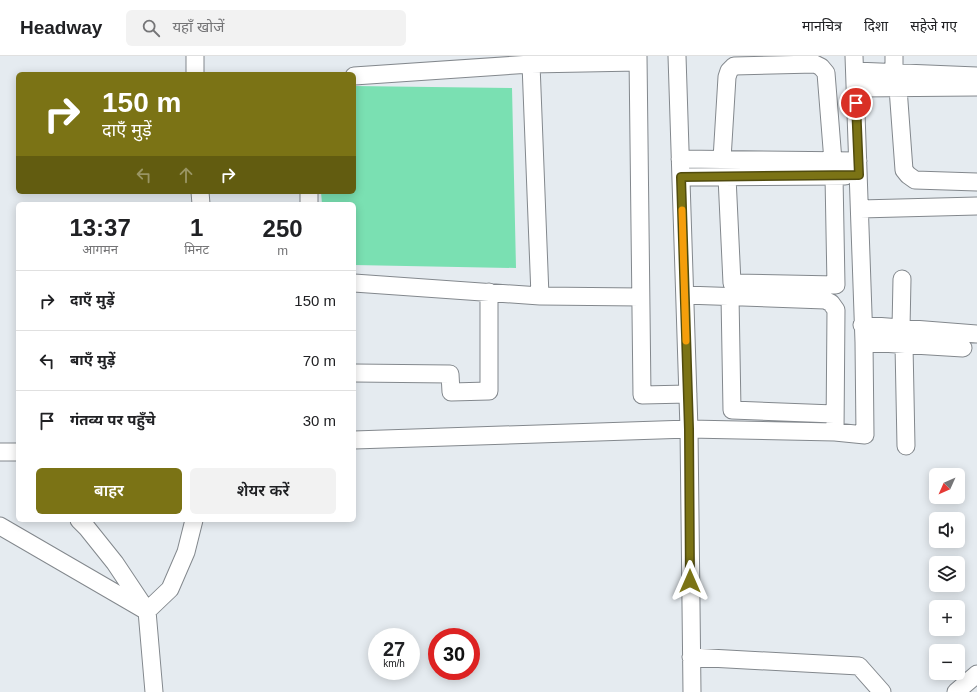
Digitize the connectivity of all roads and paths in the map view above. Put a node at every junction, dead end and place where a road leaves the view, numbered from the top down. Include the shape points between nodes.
1 (195, 56) edge
2 (677, 56) edge
3 (638, 59) edge
4 (531, 64) junction
5 (196, 72) edge
6 (855, 72) edge
7 (895, 72) edge
8 (356, 76) edge
9 (977, 76) edge
10 (977, 87) edge
11 (680, 159) junction
12 (722, 159) junction
13 (859, 168) junction
14 (833, 169) junction
15 (681, 177) junction
16 (728, 177) junction
17 (977, 182) edge
18 (977, 206) edge
19 (860, 209) junction
20 (902, 279) dead end
21 (356, 283) edge
22 (489, 292) junction
23 (685, 295) junction
24 (540, 296) junction
25 (730, 296) junction
26 (640, 297) junction
27 (862, 325) junction
28 (901, 328) junction
29 (977, 334) edge
30 (864, 342) junction
31 (904, 345) junction
32 (963, 348) dead end
33 (356, 373) edge
34 (688, 394) junction
35 (834, 414) junction
36 (689, 429) junction
37 (834, 432) junction
38 (356, 440) edge
39 (906, 446) dead end
40 (0, 452) edge
41 (16, 452) edge
42 (194, 522) edge
43 (87, 523) edge
44 (0, 526) edge
45 (147, 611) junction
46 (691, 657) junction
47 (977, 674) edge
48 (154, 692) edge
49 (692, 692) edge
50 (882, 692) edge
51 (956, 692) edge

1 - 5 street
2 - 11 street
3 - 4 street
3 - 26 street
4 - 8 street
4 - 24 street
6 - 7 street
6 - 13 street
7 - 9 street
7 - 10 street
7 - 17 street via 904,170 915,180
11 - 12 street
11 - 15 street
12 - 14 street
12 - 14 street via 729,71 734,66 815,64 826,73
13 - 14 street
13 - 19 street
14 - 16 street
14 - 16 street via 836,285 732,283
15 - 16 street
15 - 23 street
18 - 19 street
19 - 27 street
20 - 28 street
21 - 22 street
22 - 24 street
22 - 33 street via 489,391 451,392 450,374
23 - 25 street
23 - 34 street
24 - 26 street
25 - 35 street via 824,300 831,303 836,310
25 - 35 street via 732,410
26 - 34 street via 642,395
27 - 28 street
27 - 30 street
28 - 29 street
30 - 31 street
30 - 37 street via 865,435
31 - 32 street
31 - 39 street
34 - 36 street
35 - 37 street
36 - 37 street
36 - 38 street
36 - 46 street
40 - 41 street
42 - 45 street via 186,552 170,589
43 - 45 street
44 - 45 street
45 - 48 street
46 - 49 street
46 - 50 street via 859,666
47 - 51 street

